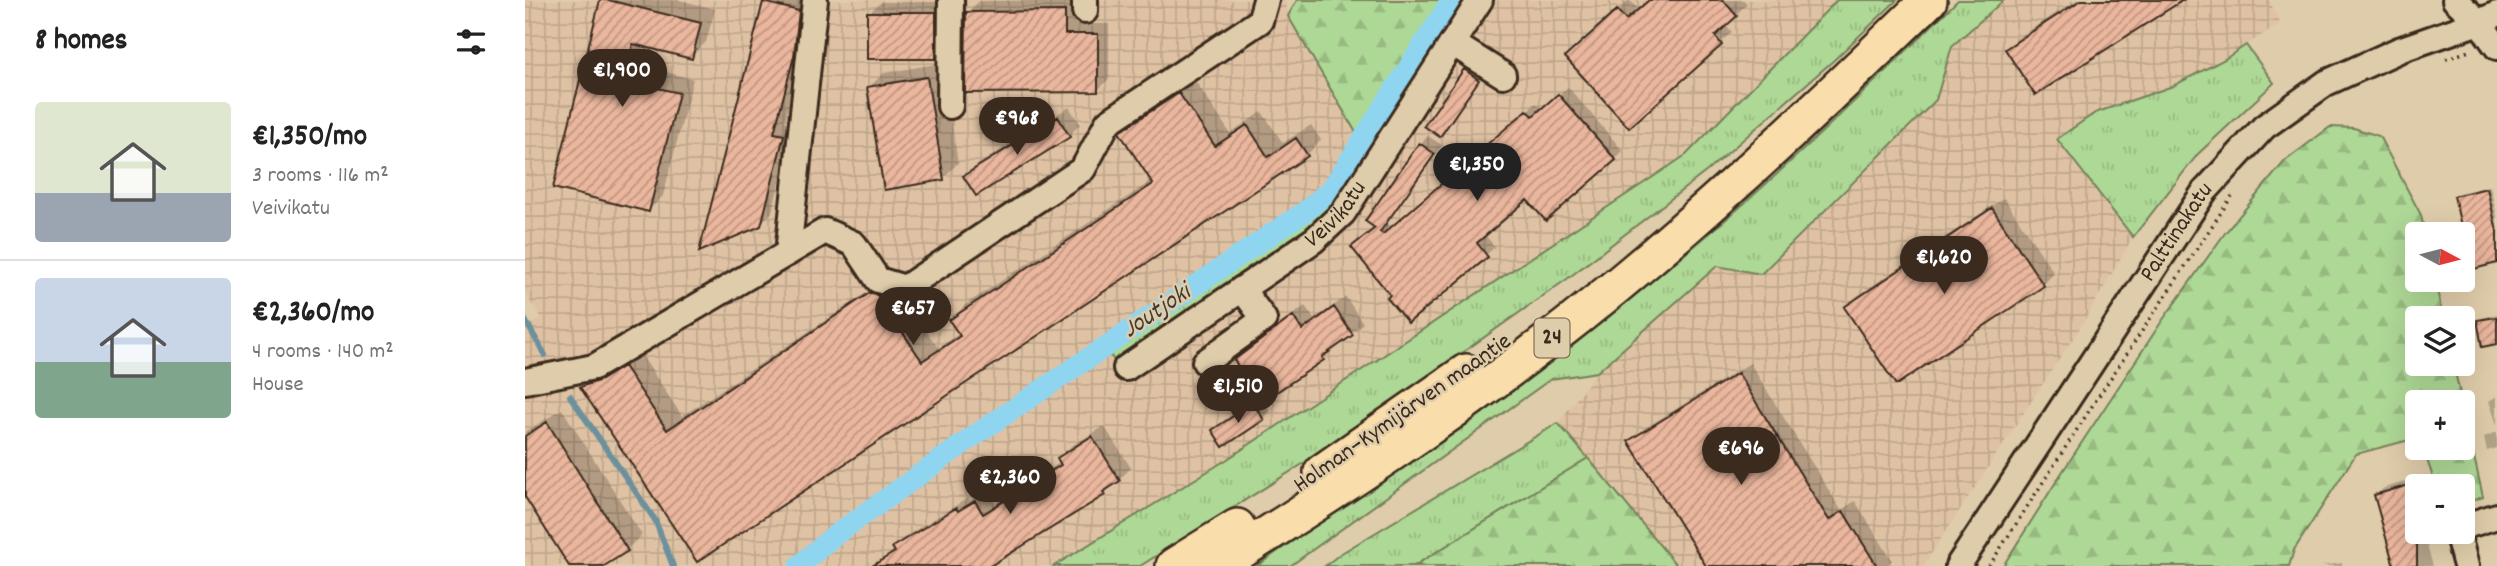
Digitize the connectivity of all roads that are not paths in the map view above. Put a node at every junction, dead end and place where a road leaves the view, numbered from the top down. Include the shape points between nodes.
1 (815, 0) edge
2 (951, 0) edge
3 (1266, 0) edge
4 (1480, 0) edge
5 (1929, 0) edge
6 (2455, 0) edge
7 (2488, 18) edge
8 (1452, 43) junction
9 (2496, 45) edge
10 (1856, 70) junction
11 (1503, 75) dead end
12 (950, 106) dead end
13 (788, 253) junction
14 (1242, 289) junction
15 (1205, 362) dead end
16 (1126, 368) dead end
17 (525, 381) edge
18 (2497, 516) edge
19 (2475, 523) edge
20 (2460, 544) edge
21 (1174, 566) edge
22 (1217, 566) edge
23 (1958, 566) edge
24 (2466, 566) edge

1 - 13 street
2 - 12 street
3 - 13 street via 1260,21 1108,122 1083,169 905,288 877,280 854,244 825,231
4 - 8 street, Veivikatu
5 - 10 highway, Holman–Kymijärven maantie / 24
6 - 7 street
7 - 9 street
7 - 23 street, Palttinakatu via 2326,83 2264,128 2204,192
8 - 11 street
8 - 14 street, Veivikatu via 1343,213 1314,240
10 - 21 highway, Holman–Kymijärven maantie / 24 via 1725,177 1460,377 1323,472
10 - 22 highway, Holman–Kymijärven maantie / 24 via 1702,212 1552,338 1389,457
13 - 17 street via 594,367
14 - 15 street via 1263,319
14 - 16 street, Veivikatu
18 - 19 street
20 - 24 street

